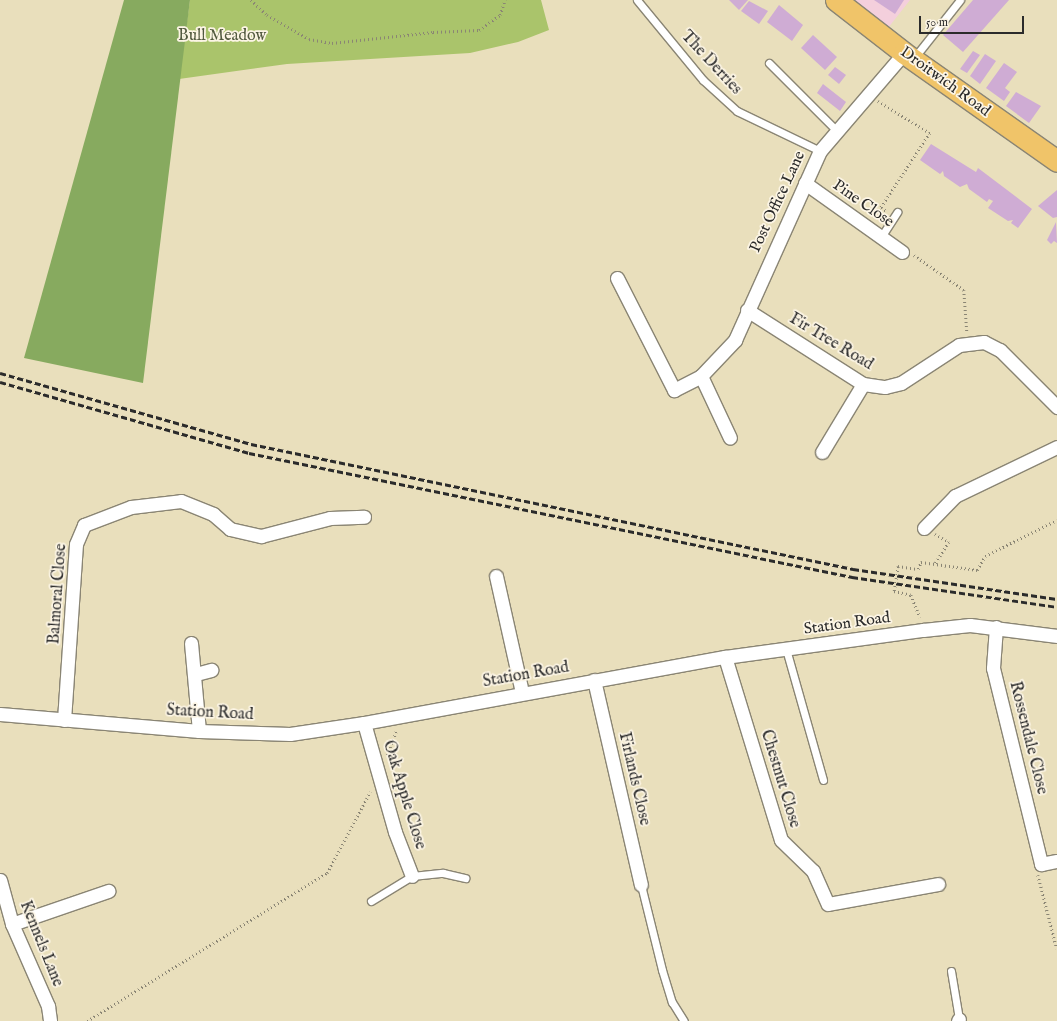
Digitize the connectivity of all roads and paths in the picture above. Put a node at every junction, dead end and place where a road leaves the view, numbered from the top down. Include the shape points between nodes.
1 (251, 0) edge
2 (506, 0) edge
3 (636, 0) edge
4 (836, 0) edge
5 (960, 0) edge
6 (908, 56) junction
7 (769, 63) dead end
8 (869, 94) junction
9 (837, 131) junction
10 (820, 151) junction
11 (1057, 161) edge
12 (805, 184) junction
13 (896, 214) joint
14 (881, 237) junction
15 (902, 252) joint
16 (617, 278) dead end
17 (747, 310) junction
18 (968, 342) junction
19 (701, 376) junction
20 (863, 384) junction
21 (1057, 407) edge
22 (730, 438) dead end
23 (1057, 447) edge
24 (822, 452) dead end
25 (364, 516) dead end
26 (1057, 520) edge
27 (924, 528) joint
28 (935, 564) junction
29 (496, 576) dead end
30 (996, 627) junction
31 (923, 630) junction
32 (1057, 636) edge
33 (191, 643) dead end
34 (786, 649) junction
35 (726, 657) junction
36 (211, 670) dead end
37 (196, 674) junction
38 (594, 680) junction
39 (522, 692) junction
40 (0, 714) edge
41 (401, 715) junction
42 (64, 720) junction
43 (364, 724) junction
44 (200, 731) junction
45 (380, 772) junction
46 (823, 780) dead end
47 (1057, 861) edge
48 (1041, 864) junction
49 (412, 876) junction
50 (465, 878) dead end
51 (0, 880) edge
52 (938, 884) dead end
53 (641, 885) joint
54 (108, 891) dead end
55 (371, 901) dead end
56 (12, 924) junction
57 (1057, 949) edge
58 (951, 971) dead end
59 (959, 1020) edge
60 (50, 1021) edge
61 (87, 1021) edge
62 (684, 1021) edge

1 - 2 path via 267,14 309,39 332,43 479,30 500,15
3 - 10 lane, The Derries via 703,80 737,111
4 - 6 main road, Droitwich Road
5 - 6 lane
6 - 8 street, Post Office Lane
6 - 11 main road, Droitwich Road
7 - 9 lane
8 - 9 street, Post Office Lane
8 - 13 path via 930,133 881,208
9 - 10 street, Post Office Lane
10 - 12 street, Post Office Lane
12 - 14 street, Pine Close
12 - 17 street, Post Office Lane
13 - 14 lane
14 - 15 street, Pine Close
15 - 18 path via 913,255 964,290
16 - 19 street via 674,390
17 - 19 street, Post Office Lane via 734,340
17 - 20 street, Fir Tree Road
18 - 20 street, Fir Tree Road via 901,383 885,388
18 - 21 street via 984,342 1000,350
19 - 22 street
20 - 24 street
23 - 27 street via 955,496
25 - 42 street, Balmoral Close via 330,518 261,536 230,529 213,514 181,501 131,507 84,525 76,544
26 - 28 path via 991,552 977,570
27 - 28 path via 949,542
28 - 31 path, bridge via 921,562 918,569 898,566 894,591 911,595 918,604
29 - 39 street
30 - 31 street, Station Road via 970,625
30 - 32 street, Station Road
30 - 48 street, Rossendale Close via 993,668
31 - 34 street, Station Road
33 - 37 street
34 - 35 street, Station Road
34 - 46 lane
35 - 38 street, Station Road
35 - 52 street, Chestnut Close via 781,840 813,871 828,904
36 - 37 street
37 - 44 street
38 - 39 street, Station Road
38 - 53 street, Firlands Close
39 - 41 street, Station Road
40 - 42 street, Station Road
41 - 43 street, Station Road
41 - 45 path
42 - 44 street, Station Road
43 - 44 street, Station Road via 290,734
43 - 45 street, Oak Apple Close
45 - 49 street, Oak Apple Close via 395,832
45 - 61 path via 327,873
47 - 48 street
48 - 57 path via 1037,872
49 - 50 lane via 443,873
49 - 55 lane
51 - 56 street, Kennels Lane
53 - 62 lane via 672,1002
54 - 56 street
56 - 60 street, Kennels Lane via 48,1006
58 - 59 lane

